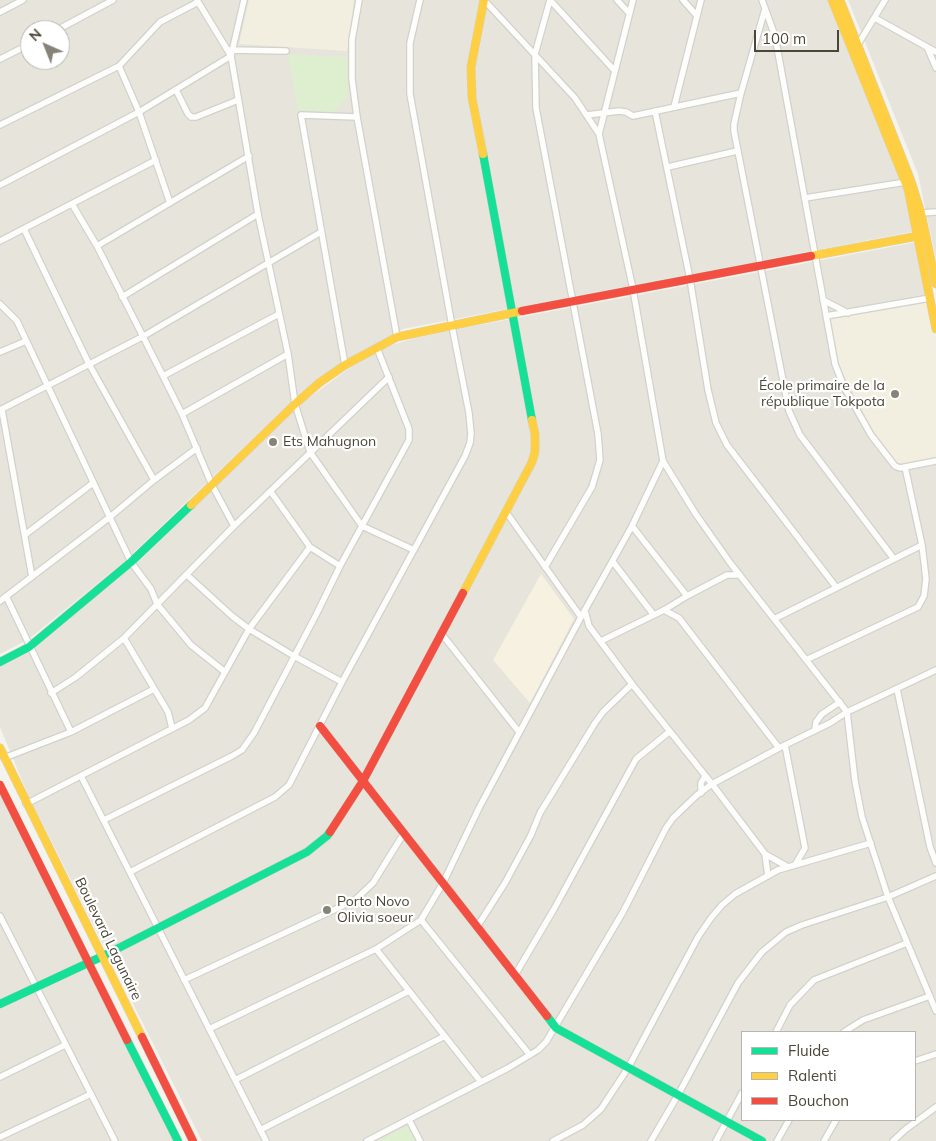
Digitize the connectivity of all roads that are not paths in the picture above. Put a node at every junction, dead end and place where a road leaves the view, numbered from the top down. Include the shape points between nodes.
1 (23, 0) edge
2 (113, 0) edge
3 (244, 0) edge
4 (359, 0) edge
5 (420, 0) edge
6 (484, 0) edge
7 (550, 0) edge
8 (617, 0) edge
9 (633, 0) edge
10 (683, 0) edge
11 (701, 0) edge
12 (762, 0) edge
13 (832, 0) edge
14 (840, 0) edge
15 (885, 0) edge
16 (198, 1) edge
17 (766, 8) junction
18 (0, 12) edge
19 (629, 13) junction
20 (697, 16) junction
21 (875, 18) junction
22 (70, 23) edge
23 (857, 46) junction
24 (927, 47) junction
25 (20, 49) edge
26 (286, 51) dead end
27 (231, 52) junction
28 (936, 52) edge
29 (535, 54) junction
30 (0, 59) edge
31 (119, 66) junction
32 (936, 68) edge
33 (614, 70) junction
34 (176, 90) junction
35 (741, 93) junction
36 (238, 100) junction
37 (674, 108) junction
38 (139, 112) junction
39 (655, 112) junction
40 (604, 114) junction
41 (587, 116) junction
42 (356, 117) junction
43 (0, 125) edge
44 (599, 134) junction
45 (737, 151) junction
46 (249, 156) junction
47 (156, 160) junction
48 (668, 167) junction
49 (906, 182) junction
50 (0, 185) edge
51 (805, 198) junction
52 (170, 203) junction
53 (72, 204) junction
54 (936, 212) edge
55 (921, 213) junction
56 (258, 214) junction
57 (24, 229) junction
58 (321, 232) junction
59 (918, 236) junction
60 (0, 241) edge
61 (97, 246) junction
62 (816, 254) junction
63 (268, 263) junction
64 (760, 265) junction
65 (690, 279) junction
66 (936, 284) edge
67 (632, 289) junction
68 (122, 296) junction
69 (930, 298) junction
70 (823, 300) junction
71 (574, 301) junction
72 (0, 304) edge
73 (848, 313) junction
74 (279, 314) junction
75 (514, 314) junction
76 (826, 316) junction
77 (452, 326) junction
78 (936, 329) edge
79 (142, 337) junction
80 (397, 337) junction
81 (26, 341) junction
82 (377, 348) junction
83 (0, 352) edge
84 (288, 354) junction
85 (89, 364) junction
86 (345, 365) junction
87 (163, 376) junction
88 (389, 377) junction
89 (47, 386) junction
90 (295, 404) junction
91 (1, 410) edge
92 (182, 414) junction
93 (197, 448) junction
94 (310, 452) junction
95 (663, 461) junction
96 (936, 461) edge
97 (905, 467) junction
98 (154, 480) junction
99 (93, 482) junction
100 (212, 485) junction
101 (271, 492) junction
102 (506, 512) junction
103 (110, 517) junction
104 (234, 526) junction
105 (362, 526) junction
106 (632, 526) junction
107 (26, 534) junction
108 (922, 544) junction
109 (310, 547) junction
110 (414, 550) junction
111 (894, 558) junction
112 (131, 562) junction
113 (613, 562) junction
114 (731, 564) junction
115 (340, 566) junction
116 (545, 567) junction
117 (187, 575) junction
118 (727, 575) junction
119 (740, 575) junction
120 (32, 577) junction
121 (836, 588) junction
122 (6, 596) junction
123 (687, 596) junction
124 (0, 601) edge
125 (675, 603) junction
126 (157, 604) junction
127 (664, 610) junction
128 (585, 611) junction
129 (653, 614) junction
130 (581, 617) junction
131 (679, 618) junction
132 (774, 619) junction
133 (577, 625) junction
134 (589, 626) junction
135 (249, 629) junction
136 (441, 633) junction
137 (124, 638) junction
138 (601, 641) junction
139 (29, 646) junction
140 (294, 656) junction
141 (806, 660) junction
142 (0, 662) edge
143 (936, 670) edge
144 (225, 672) junction
145 (342, 682) junction
146 (632, 684) junction
147 (154, 689) junction
148 (897, 689) junction
149 (637, 690) junction
150 (626, 691) junction
151 (51, 692) junction
152 (840, 702) junction
153 (847, 712) junction
154 (320, 726) junction
155 (172, 728) junction
156 (815, 730) junction
157 (71, 732) junction
158 (519, 732) junction
159 (670, 732) junction
160 (782, 746) junction
161 (0, 748) edge
162 (4, 758) junction
163 (81, 776) junction
164 (705, 776) junction
165 (363, 781) junction
166 (712, 784) junction
167 (0, 785) edge
168 (701, 793) junction
169 (26, 804) junction
170 (104, 820) junction
171 (404, 833) junction
172 (871, 843) junction
173 (805, 848) junction
174 (765, 854) junction
175 (811, 860) junction
176 (936, 863) edge
177 (794, 865) junction
178 (788, 867) junction
179 (130, 872) junction
180 (768, 876) junction
181 (936, 876) edge
182 (443, 883) junction
183 (888, 897) junction
184 (0, 916) edge
185 (421, 920) junction
186 (477, 927) junction
187 (158, 928) junction
188 (8, 931) junction
189 (0, 934) edge
190 (907, 943) junction
191 (376, 949) junction
192 (103, 956) junction
193 (90, 962) junction
194 (515, 975) junction
195 (184, 980) junction
196 (36, 987) junction
197 (410, 991) junction
198 (930, 996) junction
199 (0, 1004) edge
200 (936, 1011) edge
201 (556, 1028) junction
202 (209, 1029) junction
203 (777, 1031) edge
204 (846, 1031) edge
205 (445, 1036) junction
206 (66, 1045) junction
207 (936, 1054) edge
208 (530, 1055) junction
209 (916, 1061) edge
210 (628, 1068) junction
211 (0, 1077) edge
212 (235, 1080) junction
213 (481, 1082) junction
214 (91, 1094) junction
215 (678, 1095) junction
216 (741, 1095) edge
217 (936, 1107) edge
218 (408, 1120) junction
219 (788, 1121) edge
220 (835, 1121) edge
221 (726, 1122) junction
222 (260, 1130) junction
223 (0, 1137) edge
224 (115, 1141) edge
225 (178, 1141) edge
226 (193, 1141) edge
227 (266, 1141) edge
228 (367, 1141) edge
229 (420, 1141) edge
230 (553, 1141) edge
231 (651, 1141) edge
232 (716, 1141) edge
233 (762, 1141) edge
234 (777, 1141) edge
235 (824, 1141) edge
236 (893, 1141) edge

1 - 18 street
2 - 22 street
3 - 27 street
4 - 42 street via 352,52
5 - 77 street via 410,43 410,94
6 - 29 street
6 - 75 street via 472,67 472,98
7 - 29 street
7 - 33 street
8 - 19 street
9 - 19 street
10 - 20 street
11 - 20 street
12 - 17 street
13 - 49 street
14 - 23 street
15 - 21 street
16 - 27 street
16 - 31 street via 160,22
17 - 35 street
17 - 51 street via 775,36
19 - 33 street
20 - 37 street
21 - 23 street
21 - 24 street
23 - 55 street
24 - 28 street
24 - 32 street
25 - 30 street
26 - 27 street
27 - 34 street
27 - 36 street
29 - 41 street
29 - 71 street via 536,108
31 - 38 street
31 - 43 street
33 - 40 street
34 - 36 street via 191,117
34 - 38 street
35 - 37 street
35 - 45 street via 734,124
36 - 46 street
37 - 39 street
38 - 47 street
38 - 50 street
39 - 40 street via 633,116 622,111
39 - 48 street
40 - 41 street
40 - 44 street
41 - 44 street
42 - 58 street via 301,115
42 - 80 street
44 - 67 street
45 - 48 street
45 - 64 street
46 - 52 street
46 - 56 street
47 - 52 street
47 - 53 street
48 - 65 street
49 - 51 street
49 - 59 street
51 - 62 street
52 - 61 street
53 - 57 street
53 - 61 street
54 - 55 street
55 - 66 street
56 - 63 street
56 - 68 street
57 - 60 street
57 - 85 street
58 - 63 street
58 - 86 street
59 - 62 street
59 - 69 street
61 - 68 street
62 - 64 street
62 - 70 street
63 - 74 street
63 - 79 street
64 - 65 street
64 - 111 street via 789,411 800,435
65 - 67 street
65 - 121 street via 716,422 727,445
67 - 71 street
67 - 95 street
68 - 79 street
69 - 73 street
69 - 78 street
70 - 73 street
70 - 76 street
71 - 75 street
71 - 116 street via 600,460 592,487
72 - 81 street via 17,321
73 - 76 street
74 - 84 street
74 - 87 street
75 - 77 street
75 - 102 street via 536,442 532,462
76 - 97 street via 835,364 844,387 876,442 897,468
77 - 80 street
77 - 110 street via 472,434 465,456
79 - 85 street
79 - 87 street
80 - 82 street
81 - 83 street
81 - 89 street
82 - 86 street
82 - 88 street
84 - 90 street
84 - 92 street
85 - 89 street
85 - 98 street
86 - 90 street
87 - 92 street
88 - 94 street
88 - 105 street via 409,430 409,440
89 - 91 street
89 - 99 street
90 - 94 street
90 - 100 street
91 - 107 street
92 - 93 street
93 - 98 street
93 - 100 street
94 - 101 street
94 - 105 street
95 - 106 street
95 - 114 street
96 - 97 street
97 - 108 street
98 - 103 street
99 - 103 street
99 - 107 street
100 - 104 street
100 - 112 street
101 - 104 street
101 - 109 street
102 - 116 street
102 - 136 street
103 - 112 street
103 - 120 street
104 - 117 street
105 - 110 street
105 - 115 street
106 - 113 street
106 - 123 street
107 - 120 street
108 - 111 street
108 - 141 street via 926,584 918,606
109 - 115 street
109 - 135 street
110 - 145 street
111 - 121 street
112 - 126 street via 151,589
112 - 139 street
113 - 128 street
113 - 129 street
114 - 118 street
114 - 119 street
115 - 140 street
116 - 130 street
117 - 126 street
117 - 135 street
118 - 119 street
118 - 123 street
119 - 132 street
120 - 122 street
121 - 132 street
122 - 124 street
122 - 139 street
123 - 125 street
125 - 127 street
125 - 131 street
126 - 137 street
126 - 144 street via 191,645
127 - 129 street
127 - 131 street
128 - 130 street
128 - 134 street
129 - 138 street
130 - 133 street
131 - 160 street
132 - 141 street
133 - 134 street
133 - 158 street
134 - 138 street
135 - 140 street
135 - 144 street
136 - 158 street
136 - 165 street
137 - 147 street
137 - 151 street via 76,678
138 - 146 street
139 - 142 street
139 - 151 street
140 - 145 street
140 - 170 street via 242,750
141 - 152 street
143 - 148 street
144 - 155 street via 205,708
145 - 154 street
146 - 149 street
146 - 150 street
147 - 155 street via 168,712
147 - 157 street
148 - 153 street
148 - 176 street
149 - 150 street
149 - 159 street
150 - 186 street via 595,723 540,813 509,875
151 - 157 street
152 - 153 street
152 - 156 street via 822,714
153 - 156 street
153 - 172 street via 855,781
154 - 165 street
154 - 179 street via 284,791
155 - 163 street
156 - 160 street
157 - 162 street
158 - 182 street
159 - 164 street
159 - 194 street via 636,760
160 - 166 street
160 - 173 street
161 - 162 street, Boulevard Lagunaire
162 - 169 street, Boulevard Lagunaire
163 - 169 street
163 - 170 street
164 - 166 street
164 - 168 street
165 - 171 street
165 - 187 street via 327,836 307,852
166 - 168 street
166 - 174 street
167 - 193 street, Boulevard Lagunaire
168 - 201 street via 672,818 623,912
169 - 192 street, Boulevard Lagunaire
170 - 179 street
171 - 182 street
171 - 195 street via 373,883 355,900
172 - 175 street
172 - 183 street
173 - 175 street
173 - 177 street
174 - 178 street
174 - 180 street
175 - 177 street
177 - 178 street
178 - 180 street
179 - 187 street
180 - 210 street via 735,894 711,918
181 - 183 street
182 - 185 street
182 - 186 street
183 - 190 street
183 - 215 street via 802,925 786,932 762,952 738,982
184 - 188 street
185 - 191 street
185 - 208 street
186 - 194 street
187 - 192 street
187 - 195 street
188 - 189 street
188 - 196 street
190 - 198 street
190 - 203 street via 814,980 790,1005
191 - 197 street
191 - 202 street
192 - 193 street
192 - 226 street, Boulevard Lagunaire
193 - 196 street
193 - 225 street, Boulevard Lagunaire
194 - 201 street
195 - 202 street
196 - 199 street
196 - 206 street
197 - 205 street
197 - 212 street
198 - 200 street
198 - 204 street via 863,1020
201 - 208 street via 546,1042
201 - 210 street
202 - 212 street
205 - 213 street
205 - 222 street
206 - 211 street
206 - 214 street
207 - 209 street
208 - 213 street
210 - 215 street
210 - 230 street via 596,1115
212 - 222 street
213 - 218 street
214 - 223 street
214 - 224 street
215 - 221 street
215 - 231 street
216 - 221 street
217 - 236 street
218 - 228 street
218 - 229 street
219 - 234 street
220 - 235 street
221 - 232 street
221 - 233 street
222 - 227 street

